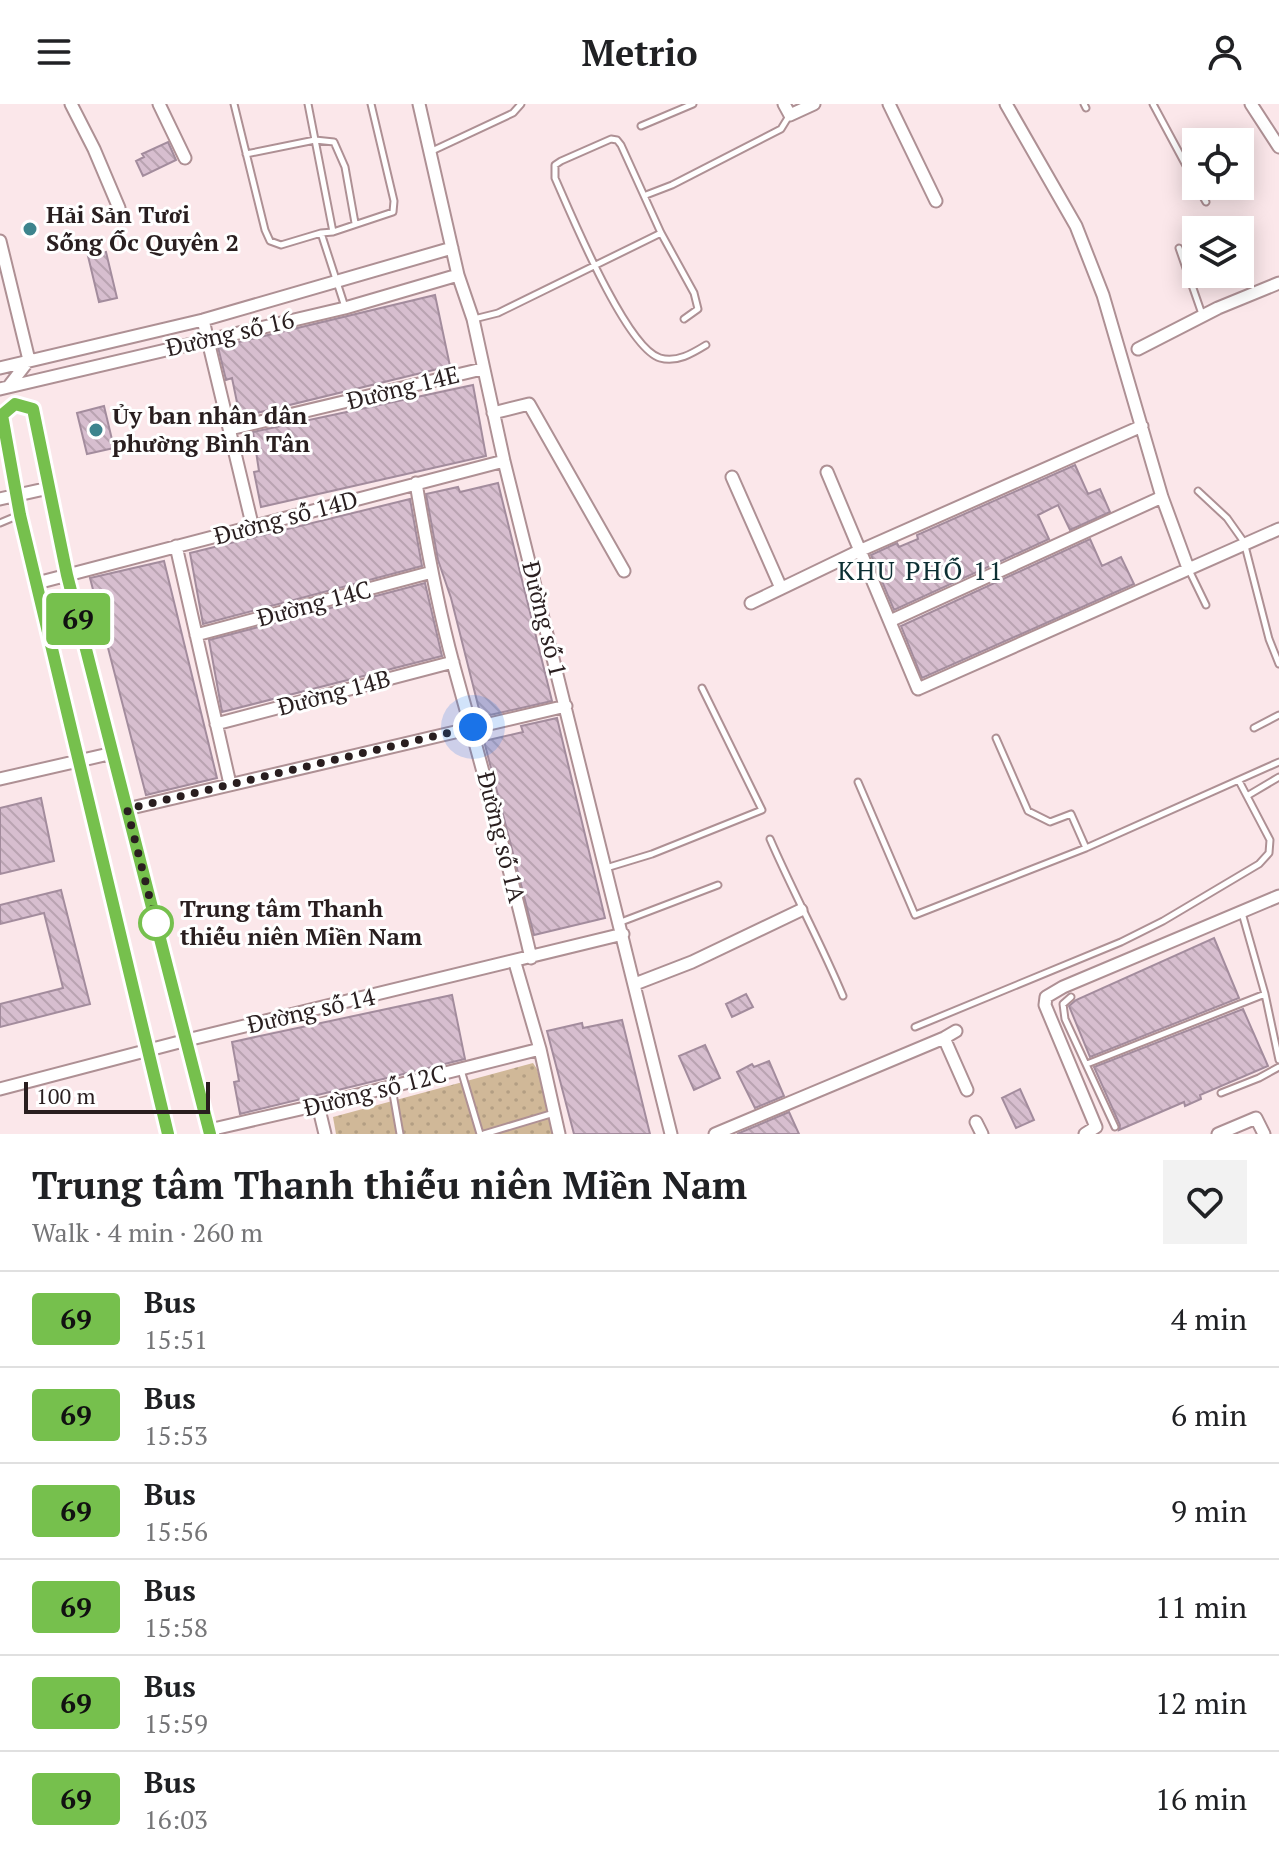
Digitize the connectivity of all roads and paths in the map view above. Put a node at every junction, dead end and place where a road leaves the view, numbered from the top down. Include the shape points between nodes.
1 (71, 104) edge
2 (159, 104) edge
3 (234, 104) edge
4 (308, 104) edge
5 (371, 104) edge
6 (419, 104) edge
7 (521, 104) edge
8 (693, 104) edge
9 (814, 104) edge
10 (889, 104) edge
11 (1006, 104) edge
12 (1153, 104) edge
13 (1251, 104) edge
14 (787, 110) edge
15 (641, 126) dead end
16 (315, 140) junction
17 (1279, 147) edge
18 (431, 151) junction
19 (246, 154) junction
20 (1182, 157) edge
21 (185, 158) dead end
22 (646, 195) junction
23 (936, 201) dead end
24 (119, 208) dead end
25 (355, 223) junction
26 (333, 232) junction
27 (321, 233) junction
28 (661, 233) junction
29 (0, 241) edge
30 (452, 248) junction
31 (1179, 248) dead end
32 (595, 265) junction
33 (458, 275) junction
34 (337, 283) junction
35 (1279, 283) edge
36 (345, 308) junction
37 (1202, 315) junction
38 (473, 319) junction
39 (684, 319) dead end
40 (203, 320) junction
41 (208, 339) junction
42 (102, 344) junction
43 (706, 345) dead end
44 (1138, 349) dead end
45 (29, 360) junction
46 (106, 363) junction
47 (0, 368) edge
48 (482, 369) junction
49 (5, 388) edge
50 (15, 404) junction
51 (493, 413) junction
52 (1142, 426) junction
53 (230, 429) junction
54 (504, 461) junction
55 (827, 472) dead end
56 (732, 477) dead end
57 (416, 483) junction
58 (49, 488) junction
59 (1198, 491) dead end
60 (17, 496) junction
61 (1162, 497) junction
62 (0, 499) edge
63 (20, 515) junction
64 (0, 523) edge
65 (253, 528) junction
66 (1279, 529) edge
67 (1244, 542) junction
68 (176, 546) junction
69 (859, 551) junction
70 (1188, 568) junction
71 (624, 571) dead end
72 (432, 572) junction
73 (67, 575) junction
74 (37, 583) junction
75 (781, 588) junction
76 (751, 603) dead end
77 (1206, 605) dead end
78 (890, 621) junction
79 (196, 635) junction
80 (453, 662) junction
81 (1279, 664) edge
82 (702, 688) dead end
83 (566, 706) junction
84 (1279, 715) edge
85 (216, 724) junction
86 (473, 727) junction
87 (1254, 728) dead end
88 (996, 738) dead end
89 (113, 753) junction
90 (79, 762) junction
91 (1279, 762) edge
92 (1279, 777) edge
93 (0, 779) edge
94 (1239, 781) junction
95 (858, 782) dead end
96 (230, 784) junction
97 (1247, 796) junction
98 (127, 809) junction
99 (770, 839) dead end
100 (1086, 848) junction
101 (606, 868) junction
102 (718, 885) dead end
103 (1279, 896) edge
104 (801, 910) junction
105 (1242, 912) junction
106 (621, 928) junction
107 (531, 958) junction
108 (515, 963) junction
109 (635, 984) junction
110 (1265, 994) junction
111 (843, 996) dead end
112 (1071, 997) dead end
113 (915, 1027) dead end
114 (956, 1031) dead end
115 (944, 1038) junction
116 (187, 1040) junction
117 (540, 1049) junction
118 (146, 1051) junction
119 (1279, 1060) edge
120 (1087, 1064) junction
121 (1279, 1067) edge
122 (461, 1069) junction
123 (391, 1087) junction
124 (0, 1089) edge
125 (967, 1090) dead end
126 (1221, 1093) dead end
127 (318, 1105) junction
128 (554, 1113) junction
129 (976, 1122) dead end
130 (1115, 1127) dead end
131 (743, 1128) edge
132 (210, 1132) edge
133 (168, 1134) edge
134 (325, 1134) edge
135 (400, 1134) edge
136 (482, 1134) edge
137 (559, 1134) edge
138 (671, 1134) edge
139 (715, 1134) edge
140 (982, 1134) edge
141 (1085, 1134) edge
142 (1218, 1134) edge
143 (1264, 1134) edge

1 - 24 street
2 - 21 street
3 - 19 lane
4 - 16 lane
5 - 25 lane via 393,212
6 - 18 street, Đường số 1
7 - 18 lane via 513,113
8 - 15 lane
9 - 14 street
10 - 23 street
11 - 52 street via 1076,226 1103,295
12 - 20 lane
13 - 17 street
14 - 22 lane via 781,129
16 - 19 lane
16 - 25 lane via 334,142 339,149
16 - 26 lane
18 - 30 street, Đường số 1
19 - 27 lane via 273,244
22 - 28 lane
22 - 32 lane via 617,140 555,165 555,178
25 - 26 lane
26 - 27 lane
27 - 34 lane
28 - 32 lane
28 - 39 lane via 696,301 698,309
29 - 45 street
30 - 33 street, Đường số 1
30 - 34 street, Đường số 16
31 - 37 lane
32 - 38 lane via 498,313
32 - 43 lane via 643,348 676,360
33 - 36 street, Đường số 16
33 - 38 street, Đường số 1
34 - 36 lane
34 - 40 street, Đường số 16
35 - 37 street
36 - 41 street, Đường số 16
37 - 44 street
38 - 48 street, Đường số 1
40 - 41 street
40 - 42 street, Đường số 16
41 - 46 street, Đường số 16
41 - 53 street
42 - 45 street, Đường số 16
42 - 46 street
45 - 47 street, Đường số 16
45 - 49 street
46 - 49 street, Đường số 16
48 - 51 street, Đường số 1
48 - 53 street, Đường 14E
49 - 50 street
50 - 58 street via 33,409
50 - 60 street via 2,415
51 - 54 street, Đường số 1
51 - 71 street via 529,404
52 - 61 street
52 - 69 street
53 - 65 street
54 - 57 street, Đường số 14D
54 - 83 street, Đường số 1
55 - 69 street
56 - 75 street
57 - 65 street, Đường số 14D
57 - 72 street, Đường số 1A
58 - 60 street
58 - 73 street
59 - 67 lane
60 - 62 street
60 - 63 street
61 - 70 street
61 - 78 street
63 - 64 lane
63 - 74 street
65 - 68 street, Đường số 14D
66 - 67 street
67 - 70 street
67 - 81 lane
68 - 73 street, Đường số 14D
68 - 79 street
69 - 75 street
69 - 78 street
70 - 77 lane
70 - 78 street via 918,689
72 - 79 street, Đường 14C
72 - 80 street, Đường số 1A
73 - 74 street, Đường số 14D
73 - 89 street
74 - 90 street
75 - 76 street
79 - 85 street
80 - 85 street, Đường 14B
80 - 86 street, Đường số 1A
82 - 101 lane via 762,810
83 - 86 street
83 - 101 street, Đường số 1
84 - 87 lane
85 - 96 street
86 - 96 street
86 - 107 street, Đường số 1A
88 - 100 lane via 1028,811 1050,822 1071,814
89 - 90 street
89 - 98 street
90 - 93 street
90 - 118 street
91 - 94 lane
92 - 97 lane
94 - 97 lane
94 - 100 lane
95 - 100 lane via 915,915
96 - 98 street
97 - 113 lane via 1270,840 1269,853 1259,864 1121,942
98 - 116 street
99 - 104 lane
101 - 106 street, Đường số 1
102 - 106 lane
103 - 105 street
104 - 109 street
104 - 111 lane
105 - 110 lane
105 - 141 street via 1046,997 1096,1127
106 - 107 street, Đường số 14
106 - 109 street, Đường số 1
107 - 108 street, Đường số 14
108 - 116 street, Đường số 14
108 - 117 street
109 - 138 street, Đường số 1
110 - 119 lane
110 - 120 lane
112 - 120 lane via 1063,1004 1065,1019
114 - 115 street
115 - 125 street
115 - 131 street
116 - 118 street, Đường số 14
116 - 132 street
117 - 122 street, Đường số 12C
117 - 128 street
118 - 124 street, Đường số 14
118 - 133 street
120 - 130 lane
121 - 126 lane
122 - 123 street, Đường số 12C
122 - 136 lane
123 - 127 street, Đường số 12C
123 - 135 lane
127 - 132 street, Đường số 12C
127 - 134 street
128 - 136 lane
128 - 137 street
129 - 140 street
131 - 139 street
142 - 143 street via 1256,1118

